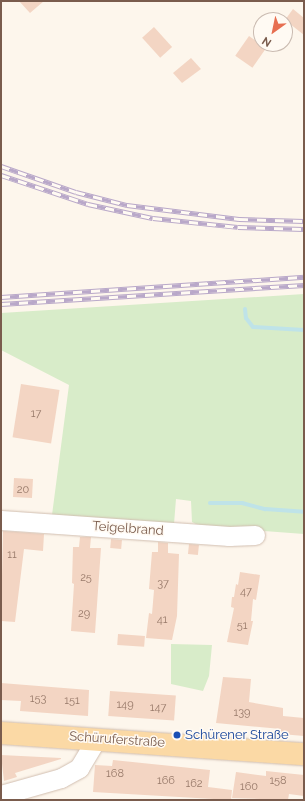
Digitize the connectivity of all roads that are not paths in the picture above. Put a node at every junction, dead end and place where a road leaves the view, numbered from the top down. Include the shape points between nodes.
1 (1, 520) edge
2 (255, 535) dead end
3 (1, 733) edge
4 (97, 738) junction
5 (304, 754) edge
6 (1, 794) edge

1 - 2 street, Teigelbrand via 229,536
3 - 4 main road, Schüruferstraße
4 - 5 main road, Schüruferstraße
4 - 6 street via 79,768 61,778

